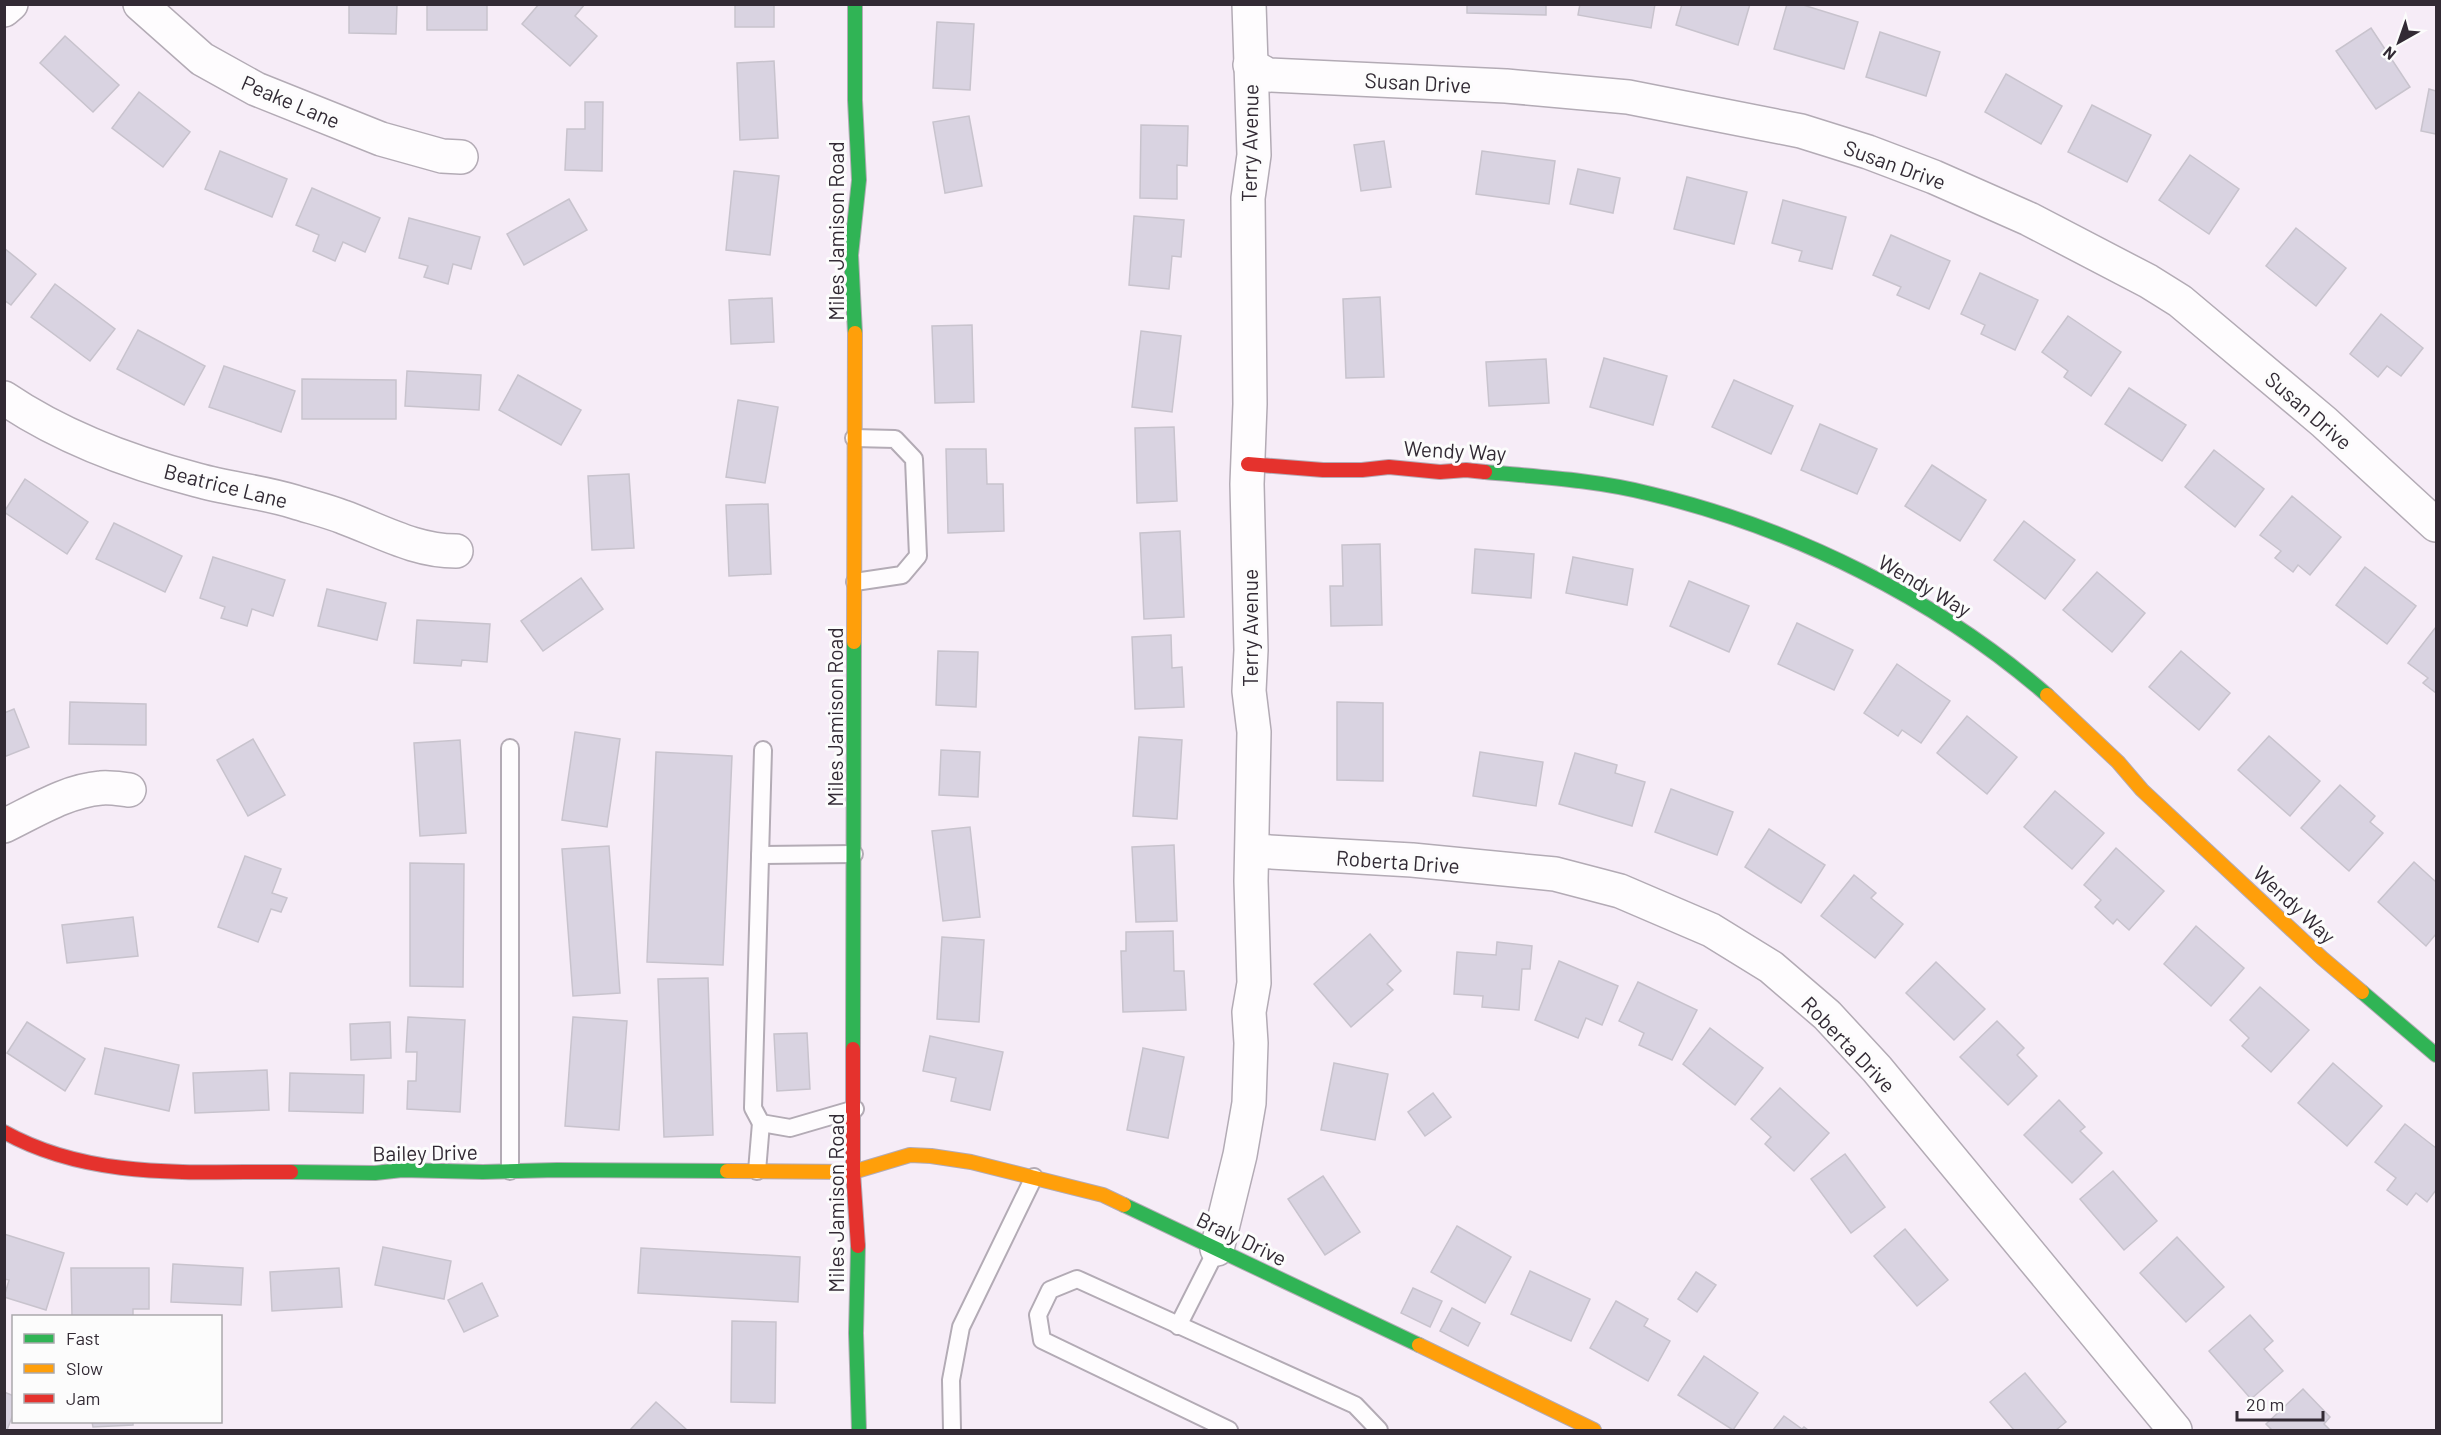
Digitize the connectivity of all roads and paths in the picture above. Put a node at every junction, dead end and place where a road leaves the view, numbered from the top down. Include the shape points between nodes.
1 (11, 4) edge
2 (140, 4) edge
3 (855, 4) edge
4 (1248, 4) edge
5 (4, 10) edge
6 (1250, 65) junction
7 (461, 157) dead end
8 (4, 398) edge
9 (854, 438) junction
10 (1248, 464) junction
11 (2436, 525) edge
12 (456, 551) dead end
13 (855, 582) junction
14 (510, 748) dead end
15 (763, 750) dead end
16 (129, 790) dead end
17 (4, 826) edge
18 (1253, 851) junction
19 (854, 854) junction
20 (760, 855) junction
21 (2436, 1055) edge
22 (855, 1109) junction
23 (761, 1123) junction
24 (4, 1132) edge
25 (510, 1171) junction
26 (758, 1171) junction
27 (853, 1172) junction
28 (1034, 1177) junction
29 (1217, 1249) junction
30 (1178, 1326) junction
31 (859, 1431) edge
32 (952, 1431) edge
33 (1229, 1431) edge
34 (1379, 1431) edge
35 (1594, 1431) edge
36 (2175, 1431) edge

1 - 5 street
2 - 7 street, Peake Lane via 202,59 256,89 381,139 442,156
3 - 9 street, Miles Jamison Road via 859,180 851,255
4 - 6 street, Terry Avenue
6 - 10 street, Terry Avenue via 1254,155 1248,198
6 - 11 street, Susan Drive via 1268,75 1506,86 1628,97 1802,131 1934,177 2029,219 2180,301 2324,422
8 - 12 street, Beatrice Lane via 84,441 137,462 289,500 413,545
9 - 13 street, Miles Jamison Road
9 - 13 lane via 895,439 914,459 918,556 902,575
10 - 18 street, Terry Avenue
10 - 21 street, Wendy Way via 1323,470 1466,470 1587,482 1713,510 1839,559 1929,609 2015,667 2068,713 2142,790 2322,958
13 - 19 street, Miles Jamison Road
14 - 25 lane
15 - 20 lane
16 - 17 street via 89,789
18 - 29 street, Terry Avenue via 1254,982 1249,1012 1249,1103
18 - 36 street, Roberta Drive via 1412,860 1556,874 1620,891 1711,930 1771,968 1827,1015 1877,1069
19 - 20 lane
19 - 22 street, Miles Jamison Road
20 - 23 lane via 753,1108
22 - 23 lane via 790,1128
22 - 27 street, Miles Jamison Road
23 - 26 lane
24 - 25 street, Bailey Drive via 40,1151 99,1166 162,1171
25 - 26 street, Bailey Drive
26 - 27 street, Bailey Drive
27 - 28 street, Braly Drive via 910,1155 971,1162
27 - 31 street, Miles Jamison Road via 858,1228
28 - 29 street, Braly Drive via 1103,1195
28 - 32 lane via 961,1327 951,1380
29 - 30 lane
29 - 35 street, Braly Drive
30 - 33 lane via 1077,1279 1050,1290 1038,1315 1042,1340
30 - 34 lane via 1355,1405

